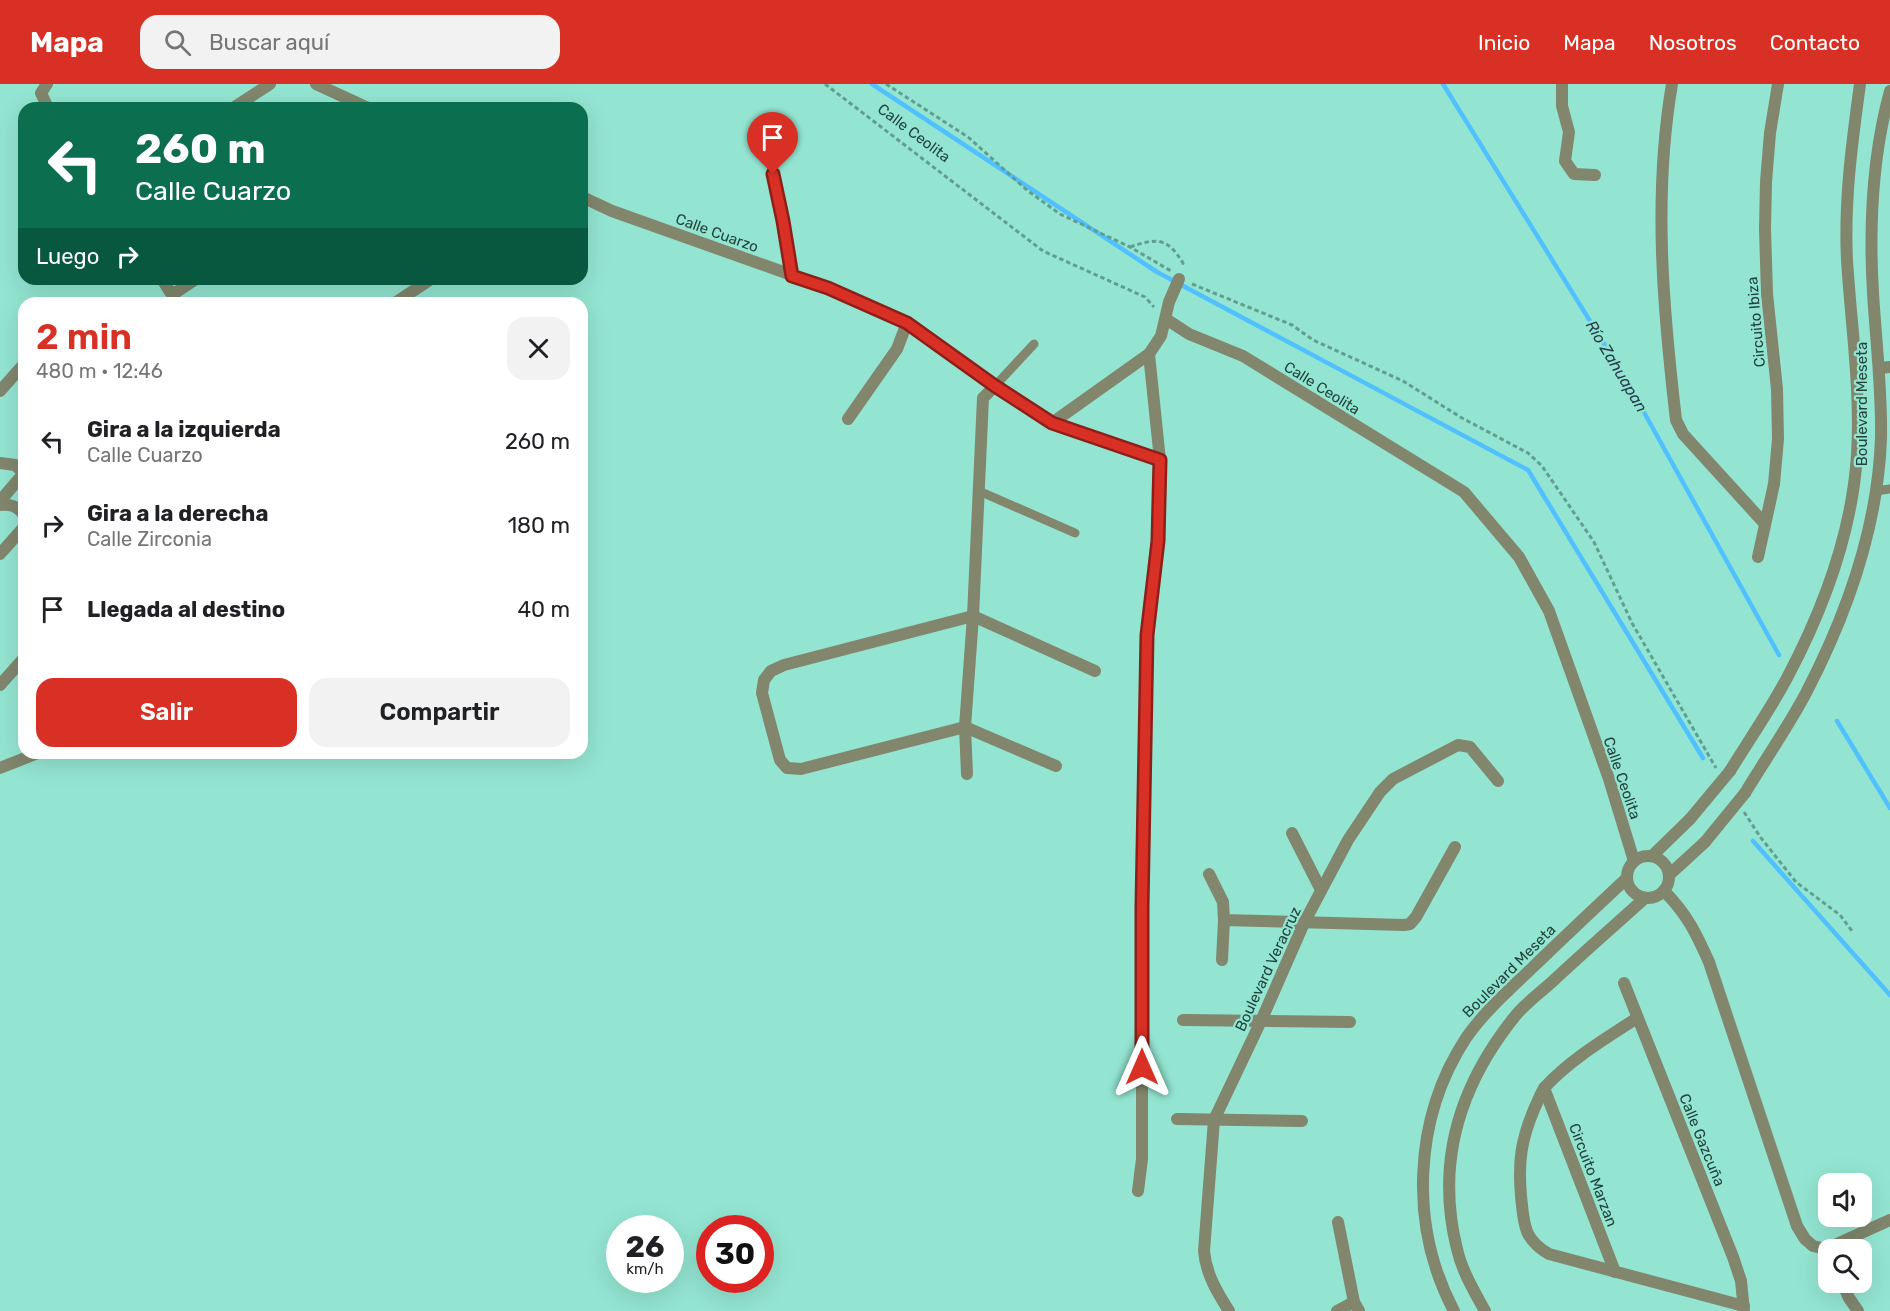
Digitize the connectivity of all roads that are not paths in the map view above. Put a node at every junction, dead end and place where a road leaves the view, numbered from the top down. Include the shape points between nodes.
1 (270, 84) edge
2 (316, 84) edge
3 (1562, 84) edge
4 (1672, 84) edge
5 (1778, 84) edge
6 (1860, 84) edge
7 (1890, 91) edge
8 (242, 102) edge
9 (355, 102) edge
10 (768, 151) dead end
11 (1595, 175) dead end
12 (588, 200) edge
13 (792, 276) junction
14 (1177, 283) road end
15 (189, 285) edge
16 (422, 285) edge
17 (176, 297) edge
18 (404, 297) edge
19 (1166, 319) junction
20 (907, 323) junction
21 (1034, 344) dead end
22 (1149, 354) junction
23 (1884, 368) edge
24 (18, 371) edge
25 (995, 386) junction
26 (0, 391) edge
27 (848, 419) dead end
28 (1052, 423) junction
29 (1160, 460) junction
30 (0, 463) edge
31 (18, 468) edge
32 (18, 480) edge
33 (1890, 489) edge
34 (979, 491) junction
35 (1876, 491) junction
36 (0, 503) edge
37 (18, 509) edge
38 (1765, 524) junction
39 (1075, 533) dead end
40 (18, 534) edge
41 (0, 554) edge
42 (1758, 557) dead end
43 (973, 616) junction
44 (18, 665) edge
45 (1095, 671) dead end
46 (0, 685) edge
47 (965, 727) junction
48 (23, 759) edge
49 (1056, 766) dead end
50 (0, 768) edge
51 (967, 774) dead end
52 (1498, 781) dead end
53 (1292, 833) dead end
54 (1455, 847) dead end
55 (1652, 856) junction
56 (1634, 861) junction
57 (1209, 874) dead end
58 (1669, 875) junction
59 (1627, 878) junction
60 (1322, 890) junction
61 (1664, 891) junction
62 (1645, 898) junction
63 (1224, 920) junction
64 (1304, 923) junction
65 (1222, 960) dead end
66 (1624, 983) dead end
67 (1637, 1018) junction
68 (1183, 1020) dead end
69 (1261, 1021) junction
70 (1350, 1022) dead end
71 (1544, 1088) junction
72 (1177, 1119) dead end
73 (1214, 1120) junction
74 (1302, 1121) dead end
75 (1138, 1191) dead end
76 (1890, 1220) edge
77 (1338, 1222) dead end
78 (1851, 1239) edge
79 (1818, 1248) edge
80 (1615, 1272) junction
81 (1847, 1293) edge
82 (1356, 1307) edge
83 (1744, 1309) edge
84 (1229, 1311) edge
85 (1337, 1311) edge
86 (1454, 1311) edge
87 (1485, 1311) edge
88 (1858, 1311) edge

1 - 8 street
2 - 9 street
3 - 11 street via 1562,106 1569,132 1565,161 1574,174
4 - 38 street via 1664,144 1661,238 1665,325 1676,420 1683,434
5 - 38 street, Circuito Ibiza via 1770,133 1765,229 1778,439
6 - 55 street, Boulevard Meseta, bridge via 1846,205 1858,406 1857,456 1853,493 1838,553 1814,624 1787,680 1730,771
7 - 23 street, Boulevard Meseta via 1873,189 1872,233 1873,291
10 - 13 lane
12 - 13 street, Calle Cuarzo
13 - 20 street, Calle Cuarzo
14 - 19 street
15 - 17 street
16 - 18 street
19 - 22 street
19 - 56 street, Calle Ceolita via 1189,334 1243,356 1464,492 1519,557 1549,611
20 - 25 street, Calle Cuarzo
20 - 27 street via 897,349
21 - 25 lane
22 - 28 street
22 - 29 street
23 - 35 street, Boulevard Meseta
24 - 26 street
25 - 28 street, Calle Cuarzo
25 - 34 street via 983,398
28 - 29 street, Calle Cuarzo
29 - 75 street via 1158,541 1147,635 1142,1159
30 - 31 street
32 - 36 street
33 - 35 lane
34 - 39 lane
34 - 43 street
35 - 58 street, Boulevard Meseta, bridge via 1862,560 1844,611 1806,693 1744,793 1705,842
36 - 37 street
38 - 42 street, Circuito Ibiza
40 - 41 street
43 - 45 street
43 - 47 street
43 - 47 street via 784,665 771,671 764,680 762,693 780,760 788,768
44 - 46 street
47 - 49 street
47 - 51 street
48 - 50 street
52 - 60 street, Boulevard Veracruz via 1470,747 1458,745 1393,780 1380,792 1348,840
53 - 60 street
54 - 64 street via 1410,924
55 - 56 street
55 - 58 street via 1660,860
56 - 59 street
57 - 63 street via 1223,902
58 - 61 street
59 - 62 street via 1629,888
59 - 86 street, Boulevard Meseta via 1491,1007 1467,1037 1439,1089 1428,1130 1422,1203 1434,1266
60 - 64 street, Boulevard Veracruz
61 - 62 street
61 - 79 street via 1681,908 1709,962 1797,1226 1805,1239
62 - 87 street via 1518,1013 1471,1084 1452,1145 1451,1217 1457,1250
63 - 64 street
63 - 65 street
64 - 69 street, Boulevard Veracruz
66 - 67 street, Calle Gazcuña
67 - 71 street via 1585,1052
67 - 83 street, Calle Gazcuña via 1733,1257
68 - 69 street
69 - 70 street
69 - 73 street, Boulevard Veracruz
71 - 80 street, Circuito Marzan
71 - 80 street via 1522,1145 1519,1170 1524,1225 1530,1239 1549,1254
72 - 73 street
73 - 74 street
73 - 84 street, Boulevard Veracruz via 1204,1251 1216,1291
76 - 78 street
77 - 82 street
80 - 83 street
81 - 88 street
82 - 85 street

